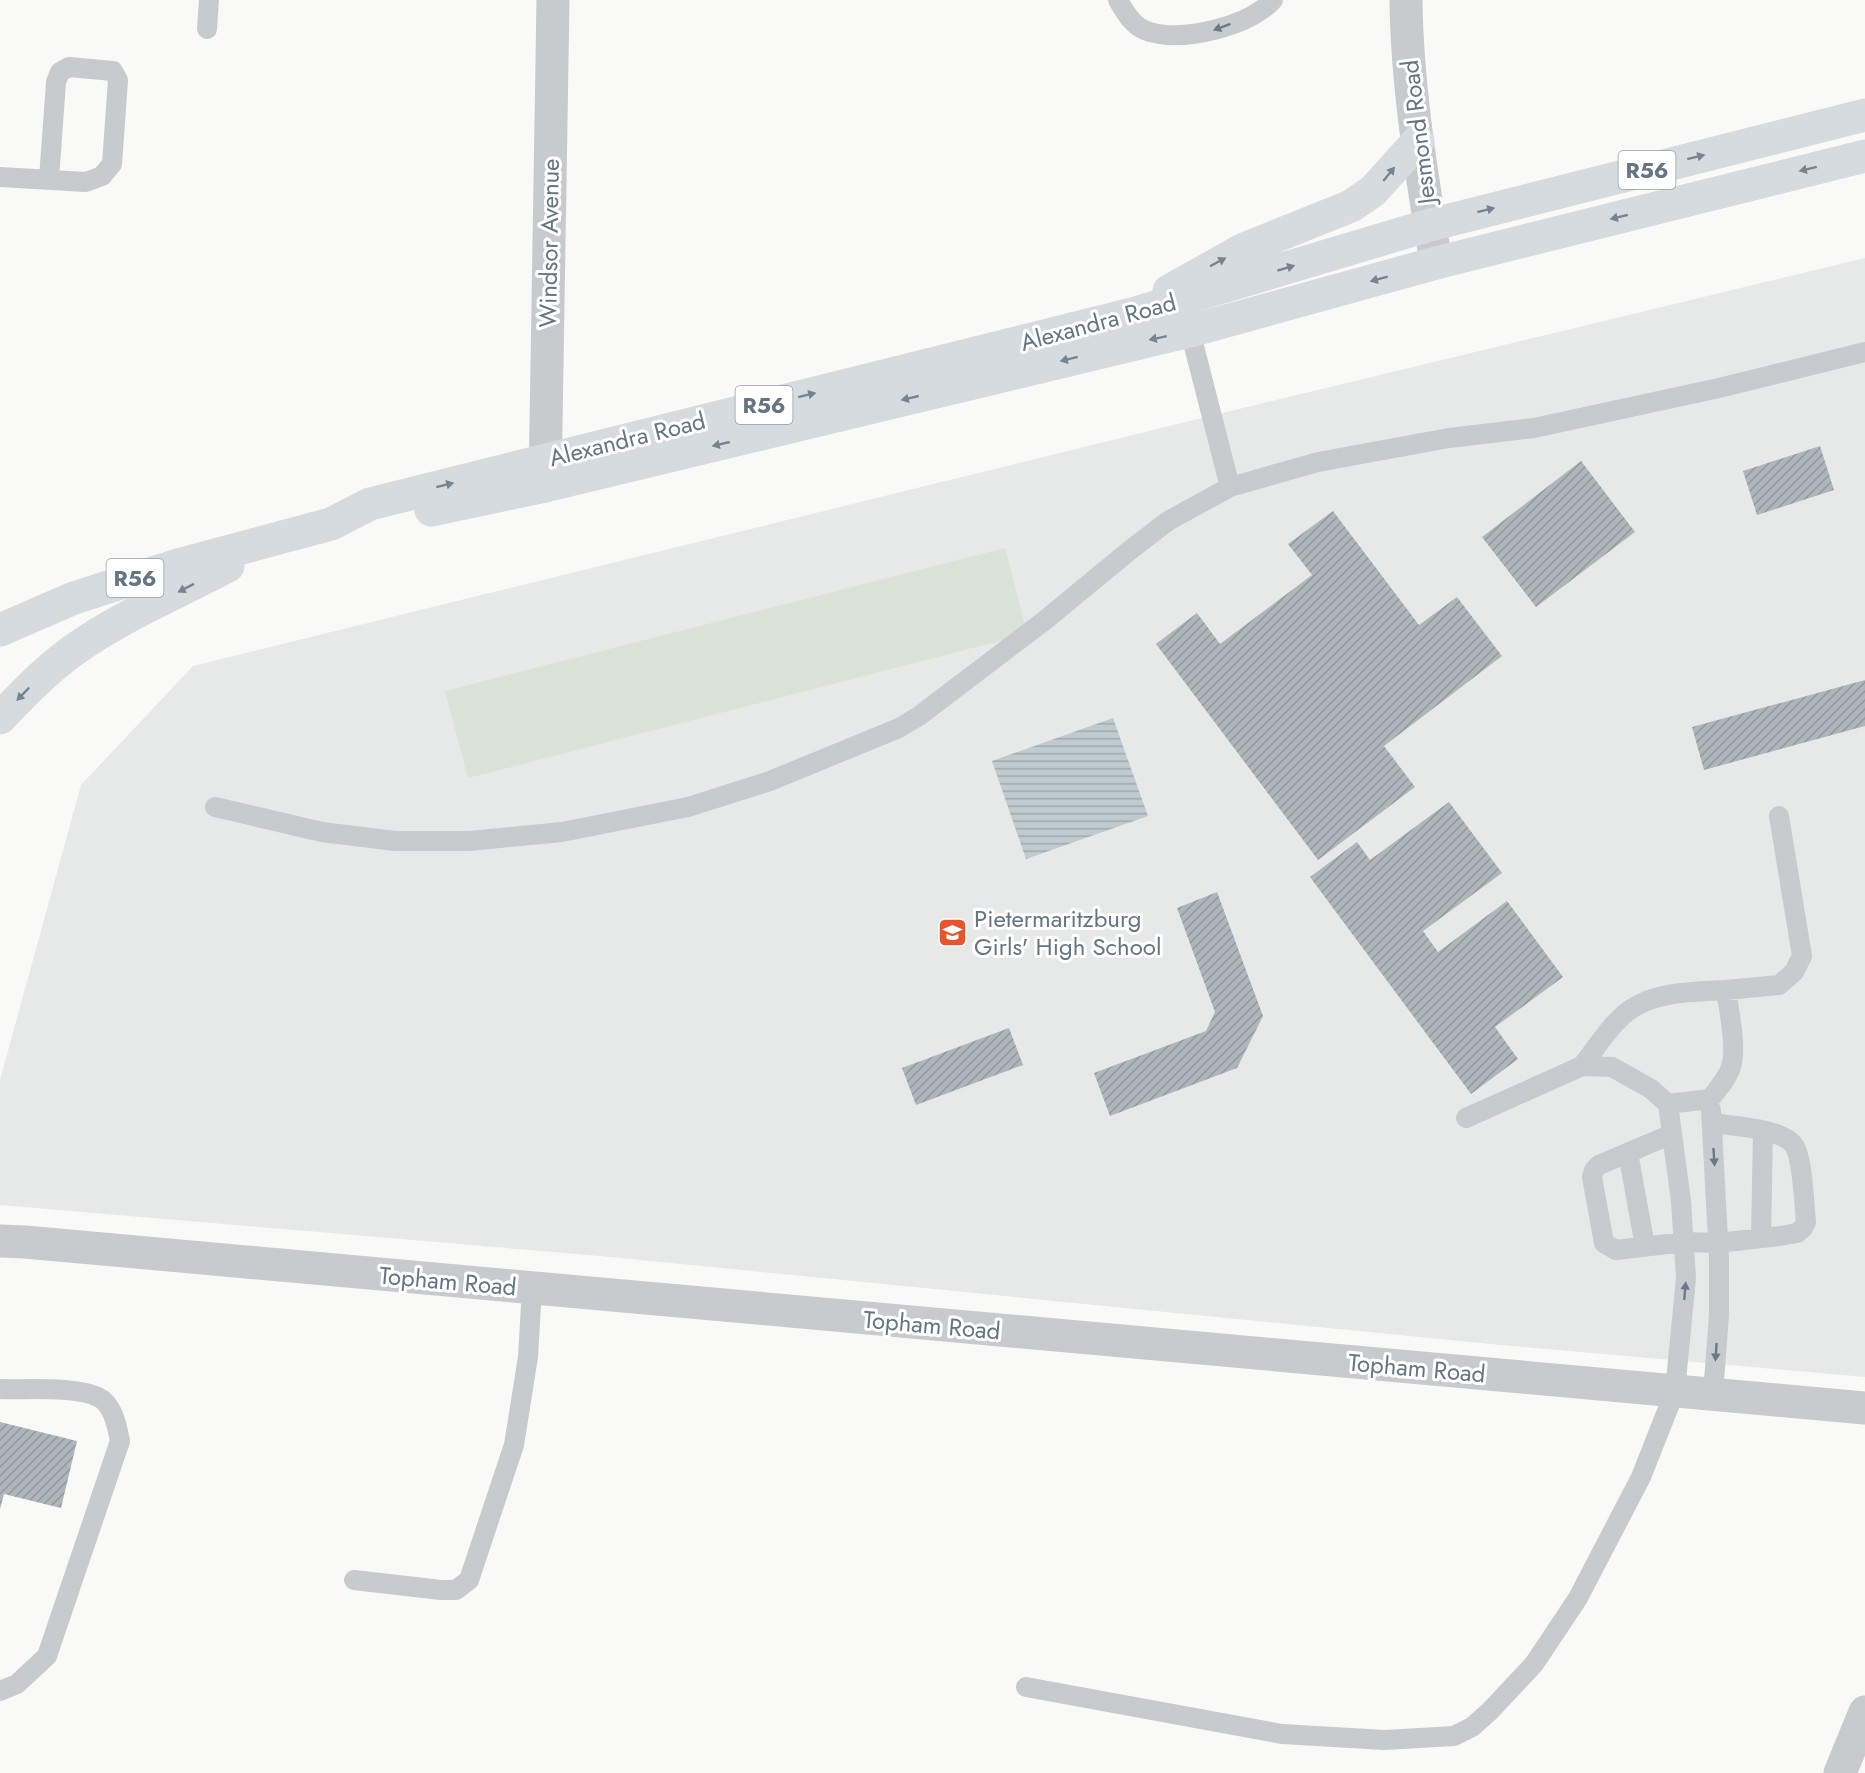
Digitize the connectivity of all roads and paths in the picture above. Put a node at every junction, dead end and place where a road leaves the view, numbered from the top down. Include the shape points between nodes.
1 (208, 0) edge
2 (553, 0) edge
3 (1118, 0) edge
4 (1273, 0) edge
5 (1406, 0) edge
6 (207, 29) dead end
7 (1865, 115) edge
8 (1418, 141) junction
9 (1865, 156) edge
10 (0, 177) edge
11 (49, 179) junction
12 (1430, 225) junction
13 (1436, 263) junction
14 (1132, 314) junction
15 (1186, 315) junction
16 (1865, 352) edge
17 (546, 472) junction
18 (1230, 487) junction
19 (274, 541) junction
20 (0, 630) edge
21 (0, 718) edge
22 (215, 807) dead end
23 (1779, 816) dead end
24 (1726, 990) junction
25 (1582, 1066) junction
26 (1710, 1099) junction
27 (1668, 1104) junction
28 (1466, 1118) dead end
29 (1712, 1123) junction
30 (1763, 1131) junction
31 (1672, 1134) junction
32 (1628, 1153) junction
33 (1761, 1238) junction
34 (0, 1241) edge
35 (1685, 1242) junction
36 (1718, 1244) junction
37 (1645, 1246) junction
38 (532, 1288) junction
39 (0, 1389) edge
40 (1675, 1390) junction
41 (1713, 1394) junction
42 (1865, 1408) edge
43 (354, 1580) dead end
44 (1026, 1687) dead end
45 (0, 1691) edge
46 (1865, 1712) edge
47 (1840, 1773) edge

1 - 6 lane
2 - 17 street, Windsor Avenue
4 -> 3 lane via 1254,15 1214,31 1170,35 1149,32 1130,21
5 - 8 street, Jesmond Road
12 -> 7 main road, Alexandra Road / R56
8 - 12 street, Jesmond Road
14 -> 8 main road via 1244,249 1351,206 1373,191
9 -> 13 main road, Alexandra Road / R56
10 - 11 lane
11 - 11 lane via 86,182 102,176 112,164 118,80 113,71 69,67 60,72
12 - 13 street, Jesmond Road
15 -> 12 main road, Alexandra Road / R56
13 -> 15 main road, Alexandra Road / R56
14 - 15 main road, Alexandra Road / R56
17 -> 14 main road, Alexandra Road / R56
15 -> 17 main road, Alexandra Road / R56
15 - 18 lane
16 - 18 lane via 1534,428 1449,438 1318,462
17 - 19 main road, Alexandra Road / R56 via 370,504 331,524
18 - 22 lane via 1168,521 919,716 899,728 770,781 708,801 562,832 394,842 322,832
19 - 20 main road, Alexandra Road / R56 via 105,588
19 -> 21 main road via 95,636 37,680
23 - 24 lane via 1802,956 1794,972 1779,985
24 - 25 lane via 1676,994 1630,1009
24 - 26 lane via 1731,1066
25 - 27 lane via 1612,1067 1651,1089
25 - 28 lane
26 - 27 lane
26 - 29 lane
27 - 31 lane
29 - 30 lane
29 -> 36 lane
30 - 33 lane
30 - 33 lane via 1781,1135 1795,1147 1806,1222 1797,1233
31 - 32 lane
31 - 35 lane
32 - 37 lane
32 - 37 lane via 1599,1165 1592,1178 1604,1243 1616,1250
33 - 36 lane
34 - 38 street, Topham Road
35 - 36 lane
35 - 37 lane
40 -> 35 lane via 1686,1278
36 -> 41 lane via 1719,1315
38 - 40 street, Topham Road
38 - 43 lane via 528,1357 514,1445 469,1580 456,1590
39 - 45 lane via 76,1391 99,1397 115,1417 120,1441 47,1656 18,1684
40 - 41 street, Topham Road
40 - 44 lane via 1641,1477 1563,1622 1534,1664 1490,1711 1454,1736 1384,1740 1282,1734
41 - 42 street, Topham Road
46 - 47 street

